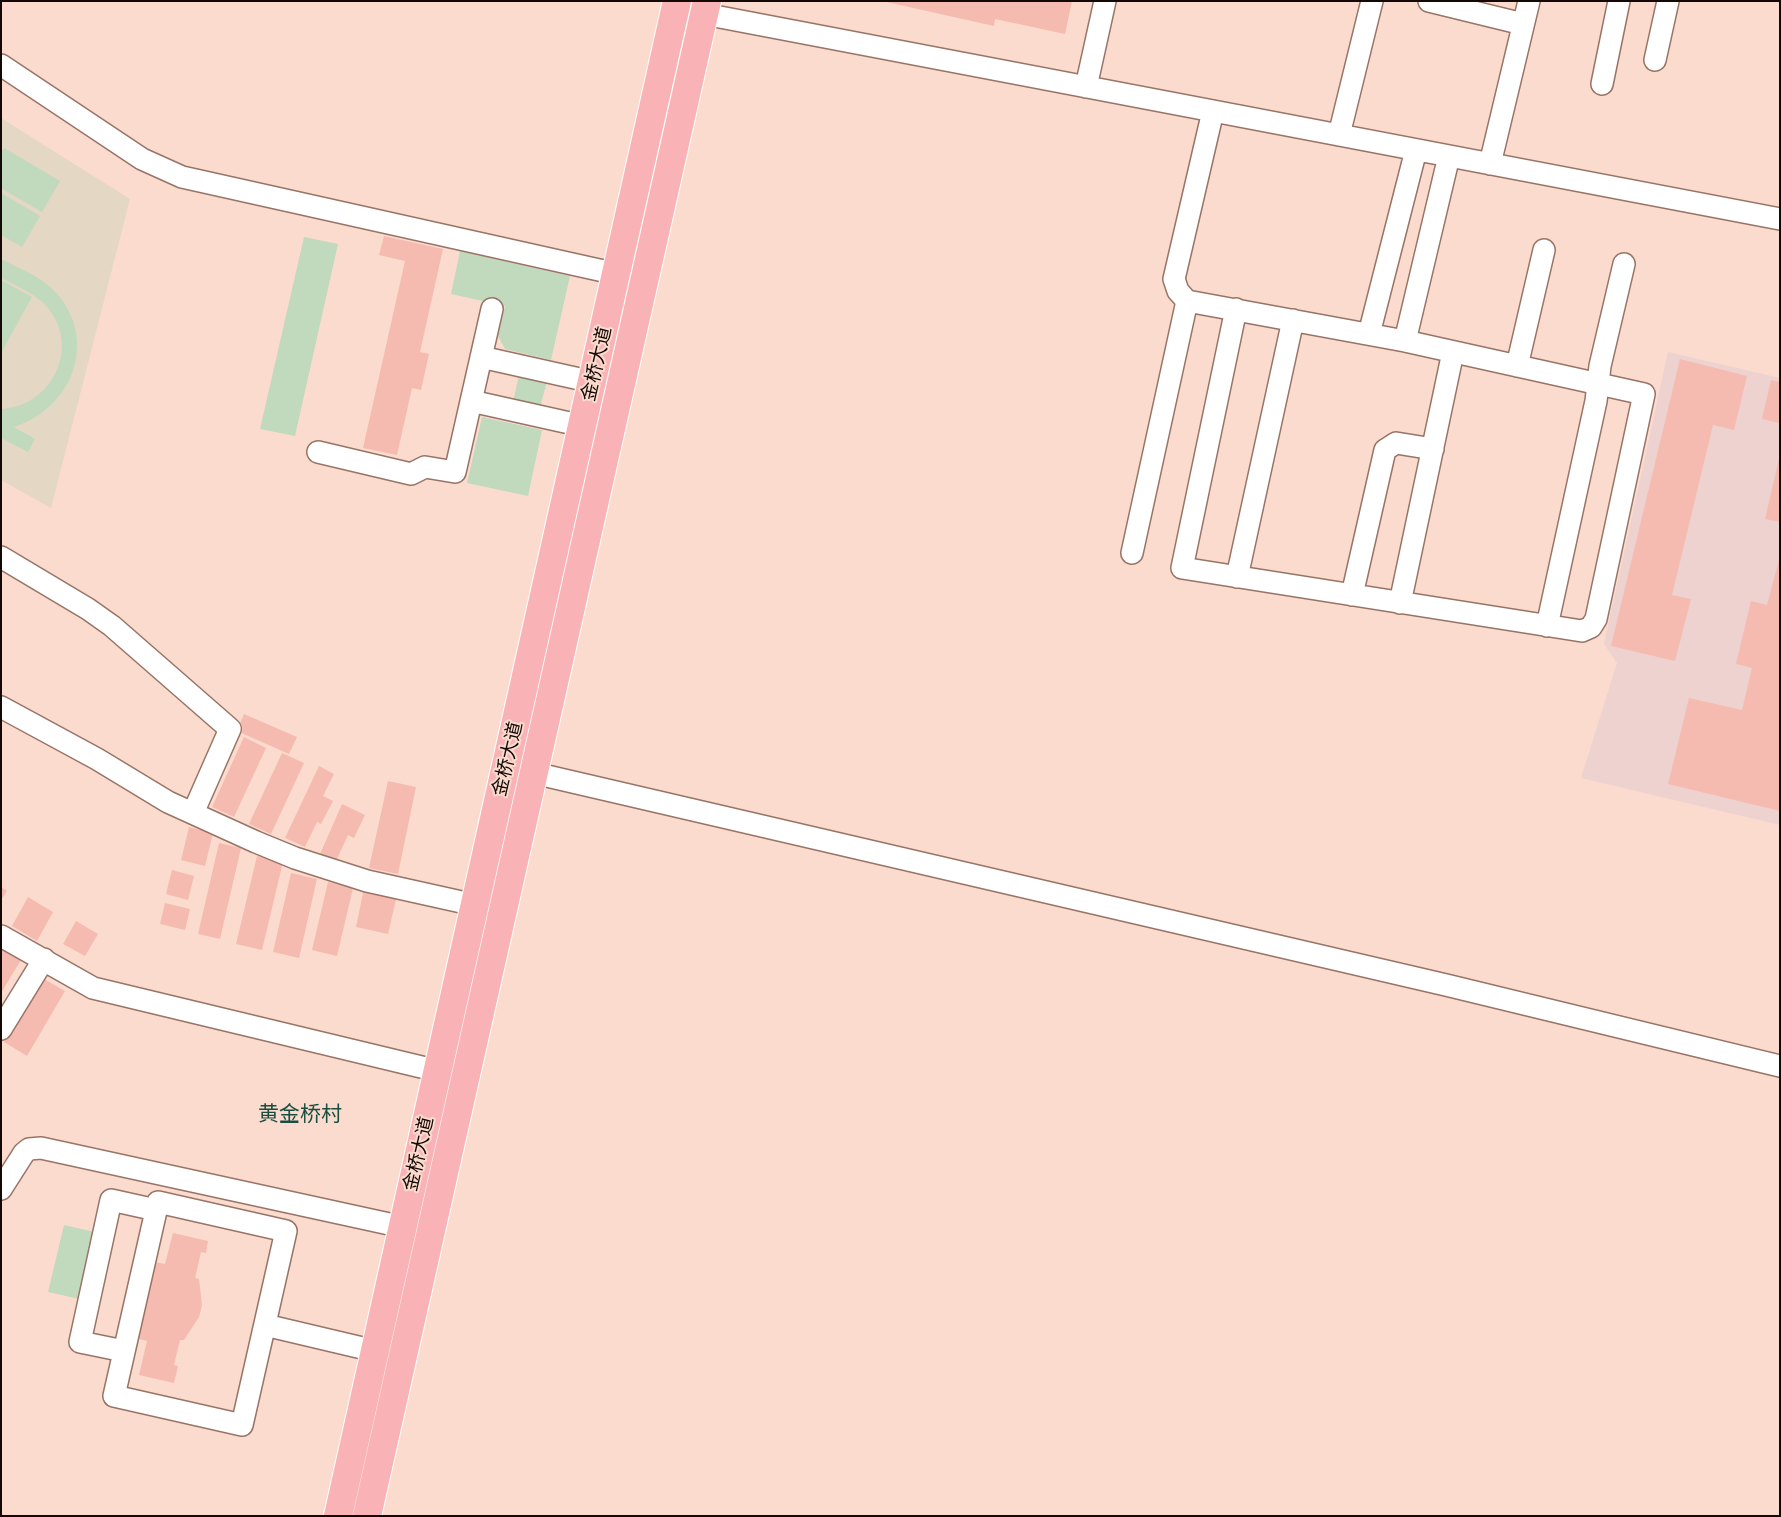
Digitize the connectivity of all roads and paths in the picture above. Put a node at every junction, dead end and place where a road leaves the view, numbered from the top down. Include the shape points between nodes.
1 (677, 1) edge
2 (1104, 1) edge
3 (1372, 1) edge
4 (1428, 1) edge
5 (1529, 1) edge
6 (1619, 1) edge
7 (1668, 1) edge
8 (705, 8) edge
9 (1523, 24) junction
10 (1655, 60) dead end
11 (1, 65) edge
12 (1602, 84) dead end
13 (1086, 87) junction
14 (1213, 111) junction
15 (1338, 135) junction
16 (1416, 150) junction
17 (1450, 156) junction
18 (1490, 164) junction
19 (1780, 219) edge
20 (1544, 250) dead end
21 (1624, 264) dead end
22 (617, 274) junction
23 (1187, 301) junction
24 (492, 309) dead end
25 (1236, 309) junction
26 (1293, 320) junction
27 (1369, 334) junction
28 (1405, 341) junction
29 (1453, 352) junction
30 (481, 357) junction
31 (1517, 366) junction
32 (593, 382) junction
33 (1598, 384) junction
34 (471, 401) junction
35 (583, 426) junction
36 (1433, 449) junction
37 (318, 452) dead end
38 (1132, 553) dead end
39 (1, 557) edge
40 (1237, 576) junction
41 (1352, 596) junction
42 (1400, 603) junction
43 (1547, 626) junction
44 (1, 707) edge
45 (534, 773) junction
46 (193, 813) junction
47 (475, 905) junction
48 (1, 936) edge
49 (44, 959) junction
50 (3, 1023) edge
51 (1780, 1066) edge
52 (438, 1072) junction
53 (1, 1189) edge
54 (156, 1210) junction
55 (403, 1227) junction
56 (265, 1325) junction
57 (124, 1351) junction
58 (375, 1351) junction
59 (338, 1516) edge
60 (367, 1516) edge

1 - 22 highway, 金桥大道
2 - 13 street
3 - 15 street
4 - 9 street
5 - 9 street
6 - 12 street
7 - 10 street
8 - 13 street
8 - 45 highway, 金桥大道
9 - 18 street
11 - 22 street via 142,159 182,177
13 - 14 street
14 - 15 street
14 - 23 street via 1174,279 1178,291
15 - 16 street
16 - 17 street
16 - 27 street
17 - 18 street
17 - 28 street
18 - 19 street
20 - 31 street
21 - 33 street
22 - 32 highway, 金桥大道
23 - 25 street
23 - 38 street
24 - 30 street
25 - 26 street
25 - 40 street via 1182,568
26 - 27 street
26 - 40 street
27 - 28 street
28 - 29 street
29 - 31 street
29 - 36 street
30 - 32 street
30 - 34 street
31 - 33 street
32 - 35 highway, 金桥大道
33 - 43 street
33 - 43 street via 1644,394 1596,619 1591,627 1582,631
34 - 35 street
34 - 37 street via 455,472 425,467 411,474
35 - 47 highway, 金桥大道
36 - 41 street via 1396,443 1385,450
36 - 42 street
39 - 46 street via 112,626 230,729
40 - 41 street
41 - 42 street
42 - 43 street
44 - 46 street
45 - 51 street
45 - 60 highway, 金桥大道
46 - 47 street via 331,871
47 - 52 highway, 金桥大道
48 - 49 street
49 - 50 street
49 - 52 street via 94,988
52 - 55 highway, 金桥大道
53 - 55 street via 24,1153 28,1149 41,1148
54 - 56 street via 158,1202 286,1231
54 - 57 street
54 - 57 street via 112,1200 88,1304 80,1342
55 - 58 highway, 金桥大道
56 - 57 street via 242,1425 114,1396
56 - 58 street
58 - 59 highway, 金桥大道

